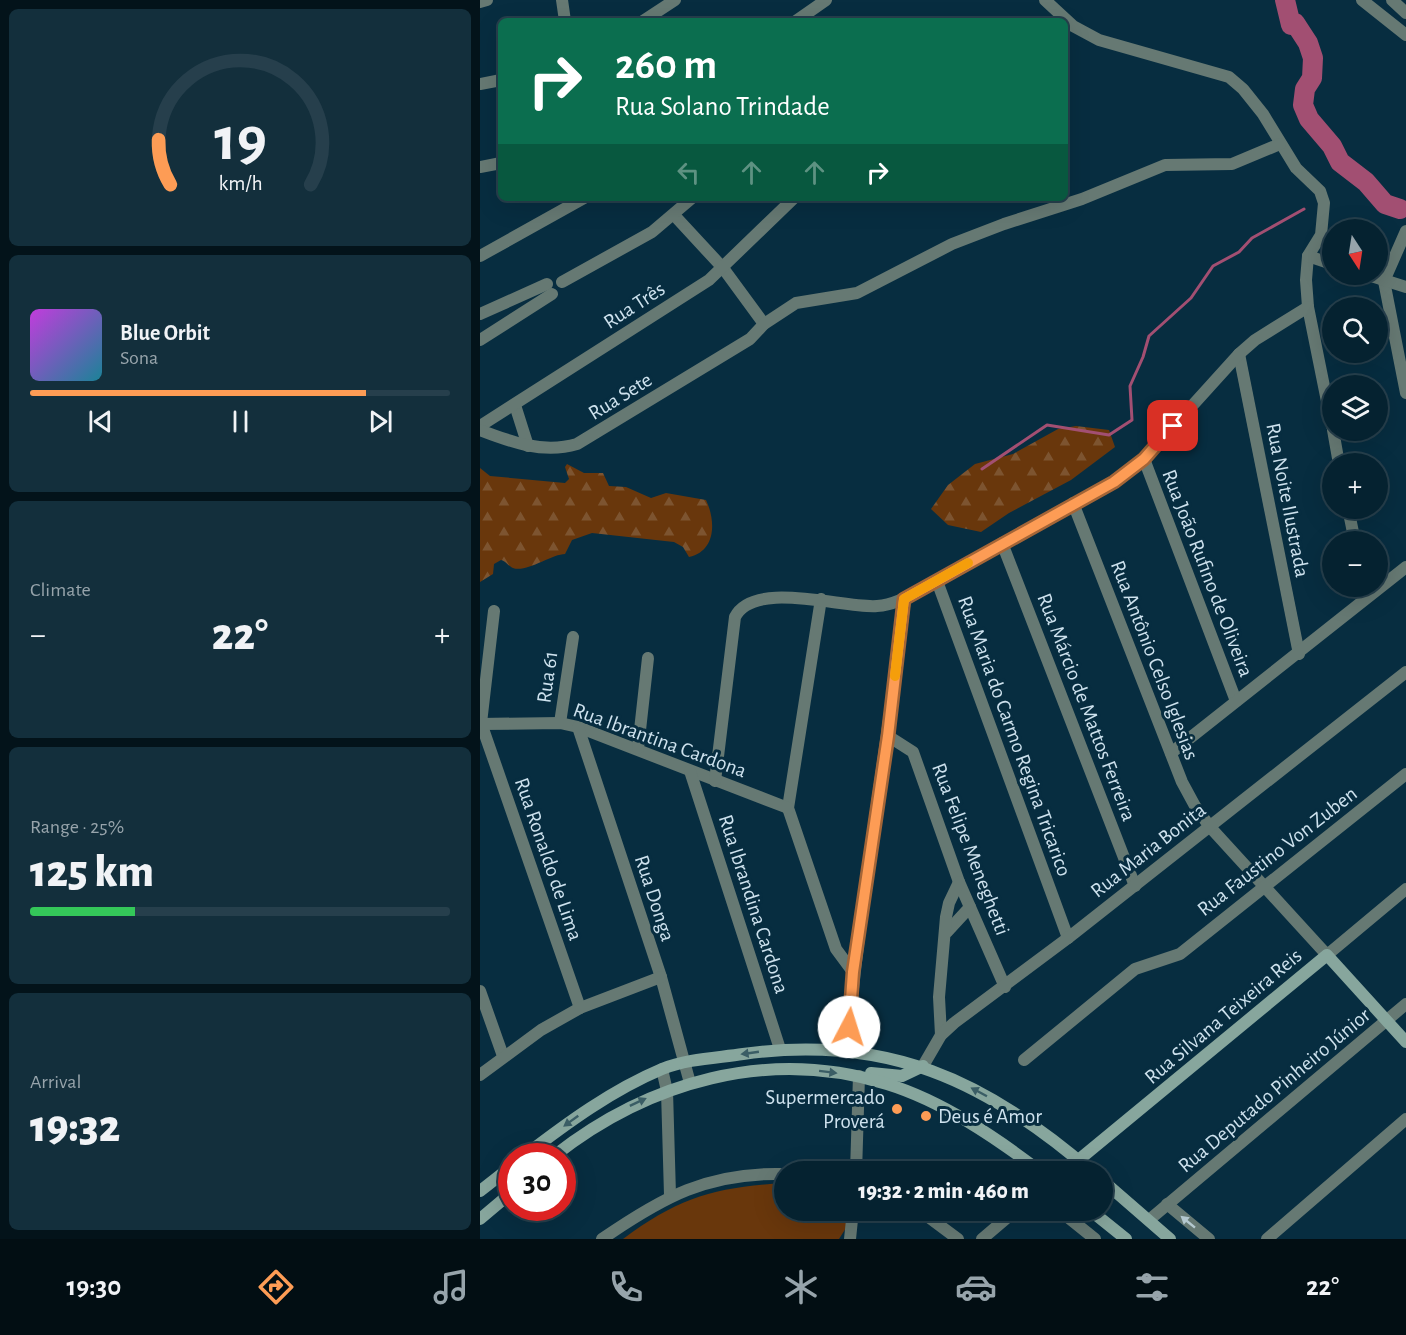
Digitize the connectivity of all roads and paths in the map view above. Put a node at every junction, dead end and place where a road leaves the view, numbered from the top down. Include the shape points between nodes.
1 (487, 0) edge
2 (562, 0) edge
3 (675, 0) edge
4 (826, 0) edge
5 (1045, 0) edge
6 (1362, 0) edge
7 (1392, 0) edge
8 (480, 2) edge
9 (1405, 10) edge
10 (565, 18) edge
11 (648, 18) edge
12 (800, 18) edge
13 (1064, 18) edge
14 (1068, 21) edge
15 (1406, 35) edge
16 (498, 81) edge
17 (480, 84) edge
18 (1280, 144) junction
19 (498, 163) edge
20 (480, 166) edge
21 (579, 201) edge
22 (689, 201) edge
23 (791, 201) edge
24 (674, 215) junction
25 (1406, 231) edge
26 (480, 256) edge
27 (1308, 256) junction
28 (1322, 261) edge
29 (723, 268) junction
30 (1388, 272) edge
31 (1388, 282) edge
32 (1385, 285) edge
33 (1406, 287) edge
34 (549, 289) junction
35 (1308, 307) junction
36 (480, 314) edge
37 (764, 324) junction
38 (480, 340) edge
39 (1239, 354) junction
40 (1322, 378) edge
41 (1406, 393) edge
42 (515, 405) junction
43 (480, 428) edge
44 (528, 446) junction
45 (1144, 459) junction
46 (1073, 503) junction
47 (1002, 543) junction
48 (1406, 567) edge
49 (937, 581) junction
50 (1366, 597) edge
51 (821, 599) junction
52 (904, 599) junction
53 (1367, 600) junction
54 (494, 611) dead end
55 (573, 637) dead end
56 (1299, 654) junction
57 (648, 658) dead end
58 (1406, 672) edge
59 (1236, 701) junction
60 (560, 723) junction
61 (480, 724) edge
62 (578, 727) junction
63 (888, 736) junction
64 (638, 748) junction
65 (1171, 753) junction
66 (690, 771) junction
67 (1406, 774) edge
68 (715, 781) junction
69 (789, 808) junction
70 (1210, 827) junction
71 (960, 882) junction
72 (1264, 885) junction
73 (1135, 886) junction
74 (1406, 889) edge
75 (970, 907) junction
76 (947, 932) junction
77 (1068, 938) junction
78 (1327, 955) junction
79 (853, 972) junction
80 (661, 977) junction
81 (1005, 987) junction
82 (480, 991) edge
83 (1406, 1004) edge
84 (580, 1008) junction
85 (1387, 1021) junction
86 (941, 1035) junction
87 (1406, 1042) edge
88 (780, 1048) junction
89 (847, 1050) junction
90 (503, 1056) junction
91 (1024, 1060) dead end
92 (684, 1062) junction
93 (922, 1066) junction
94 (662, 1069) junction
95 (480, 1075) edge
96 (859, 1076) junction
97 (690, 1083) junction
98 (667, 1090) junction
99 (1406, 1119) edge
100 (541, 1143) edge
101 (570, 1143) edge
102 (856, 1161) edge
103 (1024, 1161) edge
104 (1079, 1161) joint
105 (774, 1174) edge
106 (498, 1177) edge
107 (1113, 1189) edge
108 (480, 1191) edge
109 (670, 1195) junction
110 (498, 1204) edge
111 (1167, 1204) junction
112 (480, 1219) edge
113 (1149, 1220) junction
114 (852, 1221) edge
115 (934, 1221) edge
116 (1003, 1221) edge
117 (1073, 1221) edge
118 (1104, 1221) edge
119 (602, 1239) edge
120 (850, 1239) edge
121 (958, 1239) edge
122 (982, 1239) edge
123 (1095, 1239) edge
124 (1126, 1239) edge
125 (1170, 1239) edge
126 (1209, 1239) edge
127 (1267, 1239) edge

1 - 8 street
2 - 10 street
3 - 11 street
4 - 12 street
5 - 13 street
6 - 15 street
7 - 9 street
14 - 18 street via 1099,40 1229,78 1244,89
16 - 17 street
18 - 27 street via 1296,168 1320,191 1324,203 1321,235
18 - 37 street, Rua Sete via 1232,164 1165,165 1082,199 952,244 857,293 796,303
19 - 20 street
21 - 26 street
22 - 24 street
23 - 29 street, Rua Três
24 - 29 street
24 - 34 street via 652,232 562,282 556,278
25 - 30 street
27 - 28 street
27 - 35 street
29 - 37 street
29 - 42 street, Rua Três
31 - 33 street
32 - 41 street
34 - 36 street
34 - 38 street
35 - 39 street
35 - 40 street
37 - 44 street, Rua Sete via 750,339 585,441 557,448
39 - 45 street
39 - 56 street, Rua Noite Ilustrada
42 - 43 street, Rua Três
42 - 44 street
43 - 44 street, Rua Sete
45 - 46 street via 1114,482
45 - 59 street, Rua João Rufino de Oliveira
46 - 47 street
46 - 65 street, Rua Antônio Celso Iglesias
47 - 49 street
47 - 73 street, Rua Márcio de Mattos Ferreira
48 - 53 street
49 - 52 street
49 - 77 street, Rua Maria do Carmo Regina Tricarico
50 - 53 street
51 - 52 street via 877,606
51 - 68 street via 752,602 738,612
51 - 69 street
52 - 63 street
53 - 56 street
54 - 61 street
55 - 60 street, Rua 61
56 - 59 street
57 - 64 street
58 - 70 street, Rua Maria Bonita
59 - 65 street
60 - 61 street, Rua Ibrantina Cardona
60 - 62 street, Rua Ibrantina Cardona
61 - 84 street, Rua Ronaldo de Lima
62 - 64 street, Rua Ibrantina Cardona
62 - 80 street, Rua Donga
63 - 71 street, Rua Felipe Meneghetti via 913,752
63 - 79 street
64 - 66 street, Rua Ibrantina Cardona
65 - 70 street, Rua Antônio Celso Iglesias via 1195,806
66 - 68 street, Rua Ibrantina Cardona
66 - 88 street, Rua Ibrandina Cardona
67 - 72 street, Rua Faustino Von Zuben
68 - 69 street, Rua Ibrantina Cardona
69 - 79 street via 836,948
70 - 72 street, Rua Antônio Celso Iglesias
70 - 73 street, Rua Maria Bonita
71 - 75 street, Rua Felipe Meneghetti
71 - 76 street via 949,903
72 - 78 street, Rua Antônio Celso Iglesias
72 - 91 street, Rua Faustino Von Zuben via 1172,958 1135,969
73 - 77 street, Rua Maria Bonita
74 - 78 street, Rua Silvana Teixeira Reis
75 - 76 street
75 - 81 street, Rua Felipe Meneghetti
76 - 86 street via 939,997
77 - 81 street, Rua Maria Bonita
78 - 85 main road
78 - 104 main road, Rua Silvana Teixeira Reis
79 - 89 street
80 - 84 street
80 - 92 street, Rua Donga
81 - 86 street, Rua Maria Bonita
82 - 90 street
83 - 85 street, Rua Deputado Pinheiro Júnior
84 - 90 street
85 - 87 main road
85 - 111 street, Rua Deputado Pinheiro Júnior
86 - 93 street, Rua Maria Bonita
88 - 89 main road
88 -> 92 main road
89 - 93 main road
90 - 95 street
92 - 94 main road
92 - 97 street, Rua Donga
93 - 96 main road via 902,1076
104 -> 93 main road via 1038,1126 981,1093
94 - 98 street
94 -> 100 main road via 576,1116
97 -> 96 main road via 724,1075 780,1070
96 - 102 street
96 - 103 main road via 935,1104
97 - 98 main road
101 -> 98 main road via 627,1107
98 - 109 street
99 - 127 street
105 - 109 street via 737,1176
106 - 108 main road
107 - 113 main road
109 - 119 street
110 - 112 main road
111 - 113 street, Rua Deputado Pinheiro Júnior
126 -> 111 street
113 - 125 main road
114 - 120 street
115 - 121 street
116 - 122 street
117 - 123 street
118 - 124 main road

